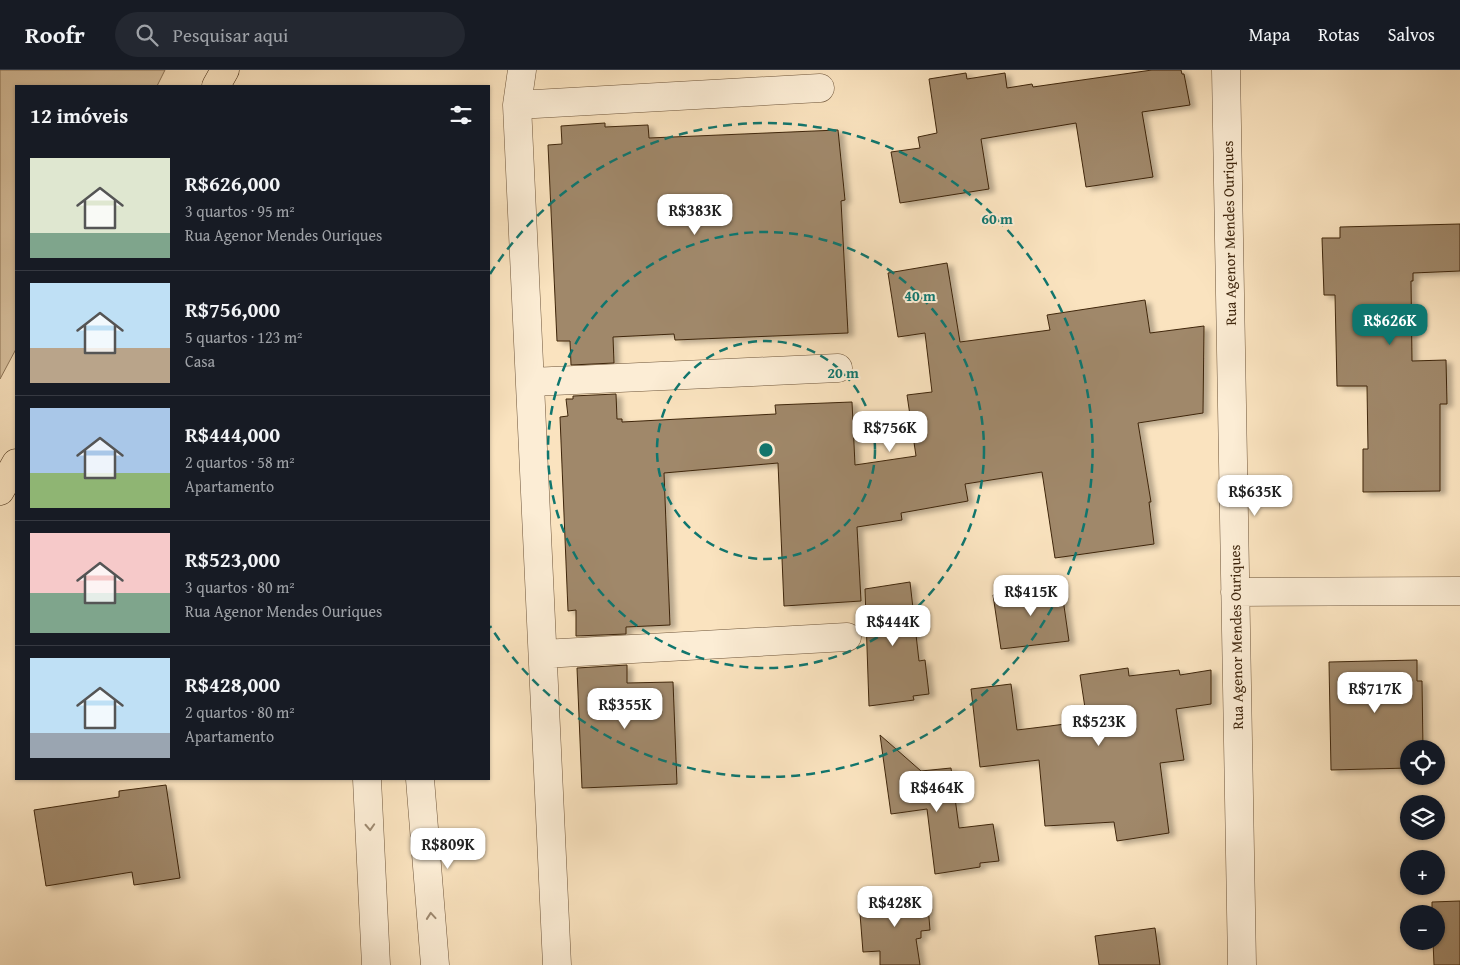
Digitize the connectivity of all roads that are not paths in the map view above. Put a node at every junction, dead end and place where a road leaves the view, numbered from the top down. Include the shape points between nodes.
1 (225, 70) edge
2 (522, 70) edge
3 (1226, 70) edge
4 (217, 85) edge
5 (820, 88) dead end
6 (517, 106) junction
7 (838, 368) dead end
8 (531, 382) junction
9 (15, 465) edge
10 (0, 491) edge
11 (1460, 591) edge
12 (1235, 592) junction
13 (848, 637) dead end
14 (543, 654) junction
15 (367, 780) edge
16 (420, 780) edge
17 (376, 965) edge
18 (435, 965) edge
19 (557, 965) edge
20 (1242, 965) edge

1 - 4 main road
2 - 6 street
3 - 12 street, Rua Agenor Mendes Ouriques
5 - 6 street
6 - 8 street
7 - 8 street
8 - 14 street
9 - 10 main road
11 - 12 street
12 - 20 street, Rua Agenor Mendes Ouriques
13 - 14 street
14 - 19 street
15 -> 17 street
18 -> 16 street

